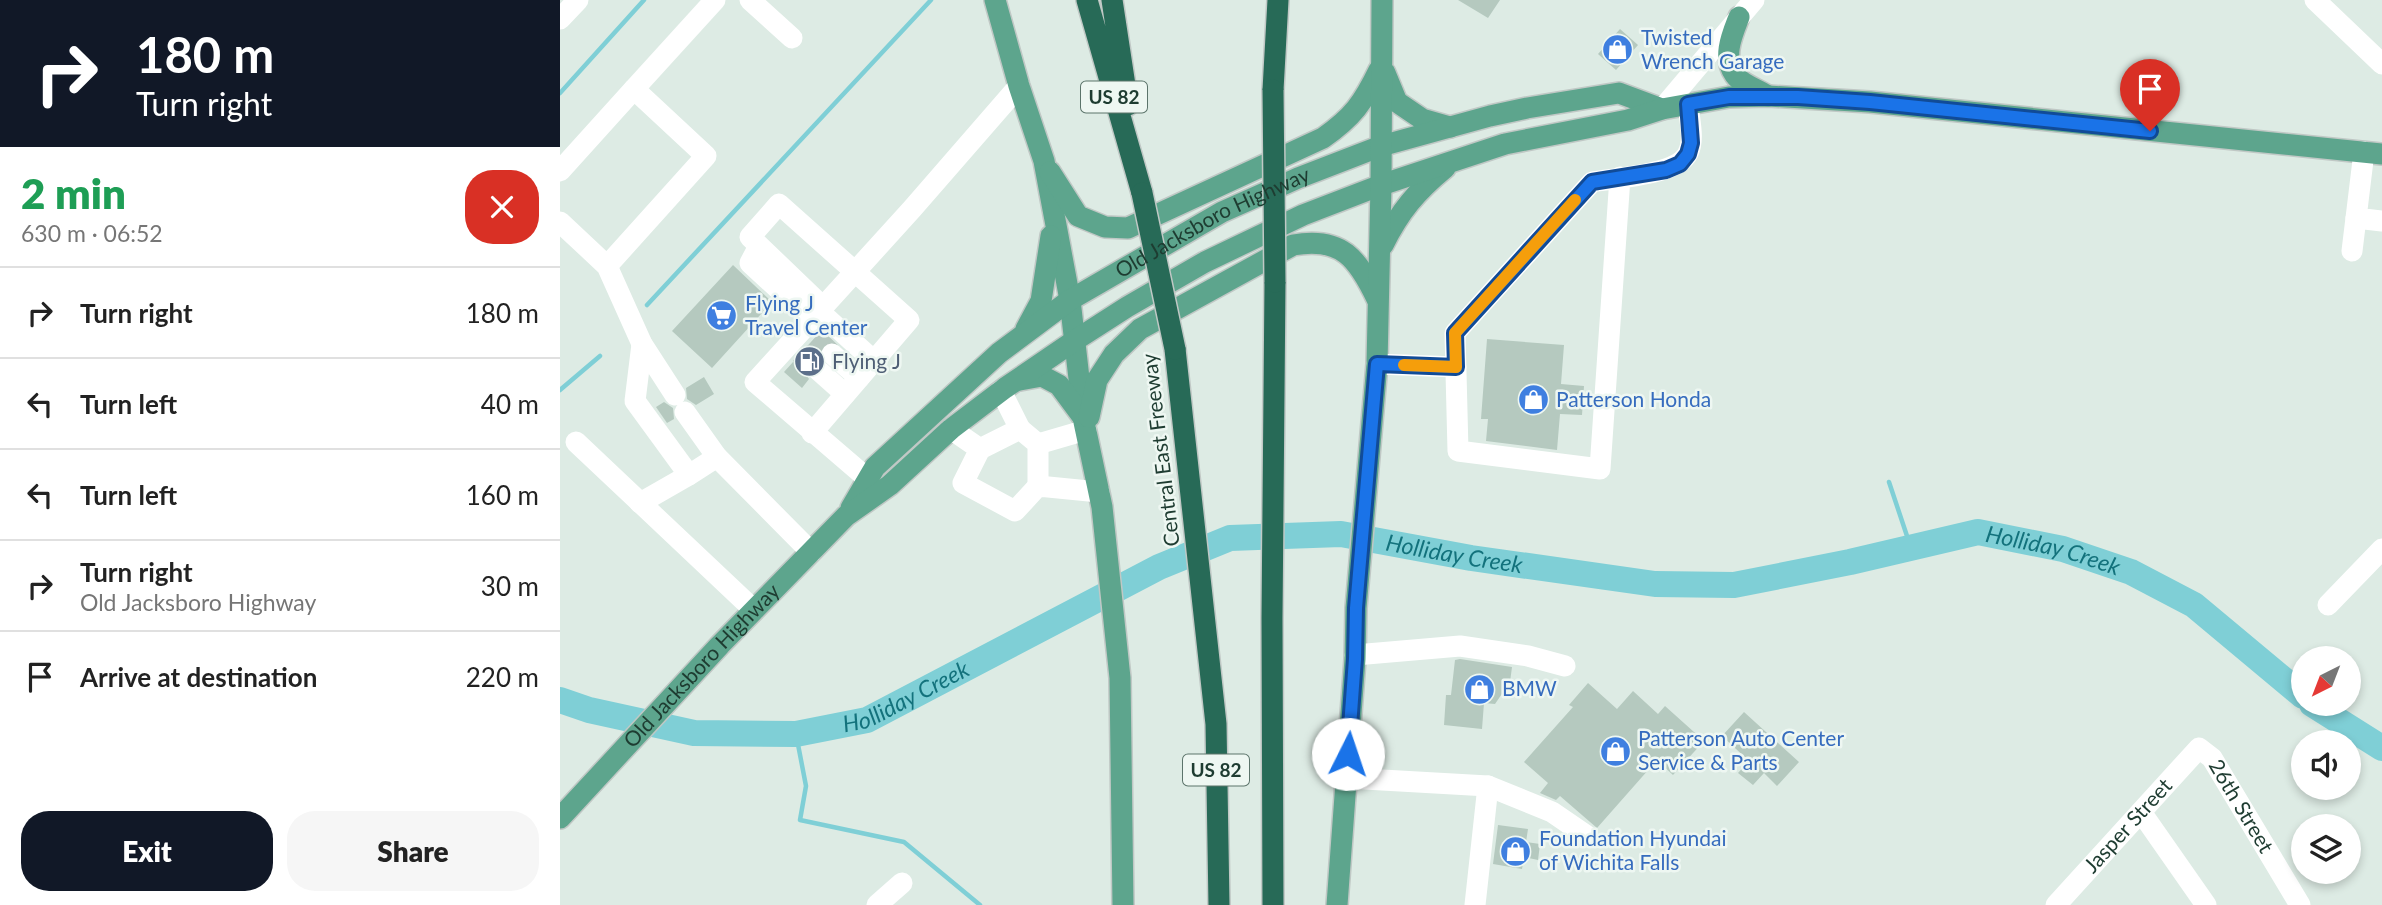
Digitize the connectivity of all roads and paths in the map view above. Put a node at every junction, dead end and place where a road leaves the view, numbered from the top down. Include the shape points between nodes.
1 (578, 0) edge
2 (715, 0) edge
3 (750, 0) edge
4 (995, 0) edge
5 (1087, 0) edge
6 (1112, 0) edge
7 (1278, 0) edge
8 (1382, 0) edge
9 (1754, 0) edge
10 (2315, 0) edge
11 (1739, 17) junction
12 (560, 19) edge
13 (792, 38) dead end
14 (2382, 64) edge
15 (1382, 65) junction
16 (1018, 86) junction
17 (634, 89) junction
18 (1768, 96) junction
19 (1688, 104) junction
20 (1662, 108) junction
21 (1451, 127) junction
22 (1381, 146) junction
23 (2373, 153) edge
24 (1453, 160) junction
25 (1044, 161) junction
26 (560, 171) edge
27 (1620, 177) junction
28 (1381, 185) junction
29 (1142, 193) junction
30 (2356, 218) junction
31 (1054, 220) junction
32 (2382, 221) edge
33 (560, 222) edge
34 (2352, 251) dead end
35 (1379, 254) junction
36 (607, 267) junction
37 (855, 272) junction
38 (1070, 300) junction
39 (1378, 301) junction
40 (809, 329) junction
41 (1022, 335) junction
42 (1074, 341) junction
43 (642, 344) junction
44 (874, 361) junction
45 (825, 362) tunnel mouth
46 (1377, 364) junction
47 (1456, 367) junction
48 (852, 386) junction
49 (1008, 386) junction
50 (1085, 424) junction
51 (951, 429) junction
52 (1020, 429) junction
53 (812, 433) junction
54 (576, 442) dead end
55 (1038, 444) junction
56 (981, 449) junction
57 (717, 457) junction
58 (689, 475) junction
59 (868, 479) junction
60 (1038, 486) junction
61 (1100, 499) junction
62 (640, 503) junction
63 (846, 516) junction
64 (2382, 549) edge
65 (811, 552) junction
66 (2328, 605) dead end
67 (754, 610) junction
68 (1355, 655) junction
69 (1564, 666) dead end
70 (2199, 748) joint
71 (1347, 778) junction
72 (1488, 786) junction
73 (2141, 812) junction
74 (560, 818) edge
75 (1587, 836) dead end
76 (902, 883) dead end
77 (877, 905) edge
78 (1123, 905) edge
79 (1219, 905) edge
80 (1273, 905) edge
81 (1338, 905) edge
82 (1475, 905) edge
83 (2056, 905) edge
84 (2207, 905) edge
85 (2300, 905) edge

1 - 12 street
2 - 17 street
3 - 13 street
4 - 16 main road
5 - 29 highway, Central East Freeway / US 82
6 - 29 highway
7 - 80 highway, US 82, bridge via 1273,90
8 - 15 main road
9 - 11 street
10 - 14 street
11 - 18 main road via 1729,40 1729,60 1735,76
11 - 20 street
15 - 21 main road via 1397,102 1422,119
15 - 22 main road
15 - 25 main road via 1353,114 1324,138 1128,228 1105,227 1077,216
16 - 25 main road
16 - 37 street
17 - 26 street
17 - 36 street via 706,156
18 - 19 main road, Old Jacksboro Highway
18 - 23 main road, Old Jacksboro Highway via 1870,102
19 - 20 main road, Old Jacksboro Highway
19 - 27 street via 1691,143 1680,164
20 - 21 main road, Old Jacksboro Highway via 1619,93 1527,107
20 - 24 main road, Old Jacksboro Highway
21 - 22 main road, Old Jacksboro Highway
22 - 28 main road
22 - 38 main road, Old Jacksboro Highway via 1222,212
23 - 30 street
24 - 28 main road, Old Jacksboro Highway
24 - 35 main road via 1417,191 1397,217
25 - 31 main road
27 - 47 street via 1592,182 1455,333
27 - 47 street via 1600,469 1458,451
28 - 35 main road
28 - 42 main road, Old Jacksboro Highway via 1303,215 1205,262
29 - 79 highway, Central East Freeway / US 82, bridge via 1175,349 1188,462 1216,724
30 - 32 street
30 - 34 street
31 - 38 main road
31 - 41 main road via 1041,301
33 - 36 street
35 - 39 main road
36 - 43 street
37 - 40 street
37 - 40 street via 779,204 750,237
37 - 44 street via 909,320
38 - 41 main road, Old Jacksboro Highway
38 - 42 main road
39 - 46 main road
39 - 50 main road via 1349,254 1329,244 1293,246 1140,329 1114,354 1097,380
40 - 44 street
40 - 53 street via 755,382
41 - 59 main road, Old Jacksboro Highway via 932,413
42 - 49 main road, Old Jacksboro Highway
42 - 50 main road
43 - 57 street
43 - 58 street via 635,401
44 - 48 street
45 - 48 street
46 - 47 street
46 - 68 main road
48 - 53 street
49 - 50 main road via 1042,376 1059,385
49 - 51 main road, Old Jacksboro Highway
49 - 52 street
50 - 55 street
50 - 61 main road
51 - 56 street
51 - 63 main road, Old Jacksboro Highway via 890,485
52 - 55 street
52 - 56 street
53 - 59 street
54 - 62 street
55 - 60 street
56 - 60 street via 963,483 1015,511
57 - 58 street
57 - 65 street
58 - 62 street
59 - 63 main road, Old Jacksboro Highway
60 - 61 street
61 - 78 main road via 1120,678
62 - 67 street
63 - 65 main road, Old Jacksboro Highway
64 - 66 street
65 - 67 main road, Old Jacksboro Highway
67 - 74 main road, Old Jacksboro Highway
68 - 69 street via 1460,646
68 - 71 main road
70 - 73 street, Jasper Street
70 - 85 street, 26th Street via 2212,758
71 - 72 street
71 - 81 main road
72 - 75 street via 1552,812
72 - 82 street
73 - 83 street, Jasper Street
73 - 84 street
76 - 77 street

